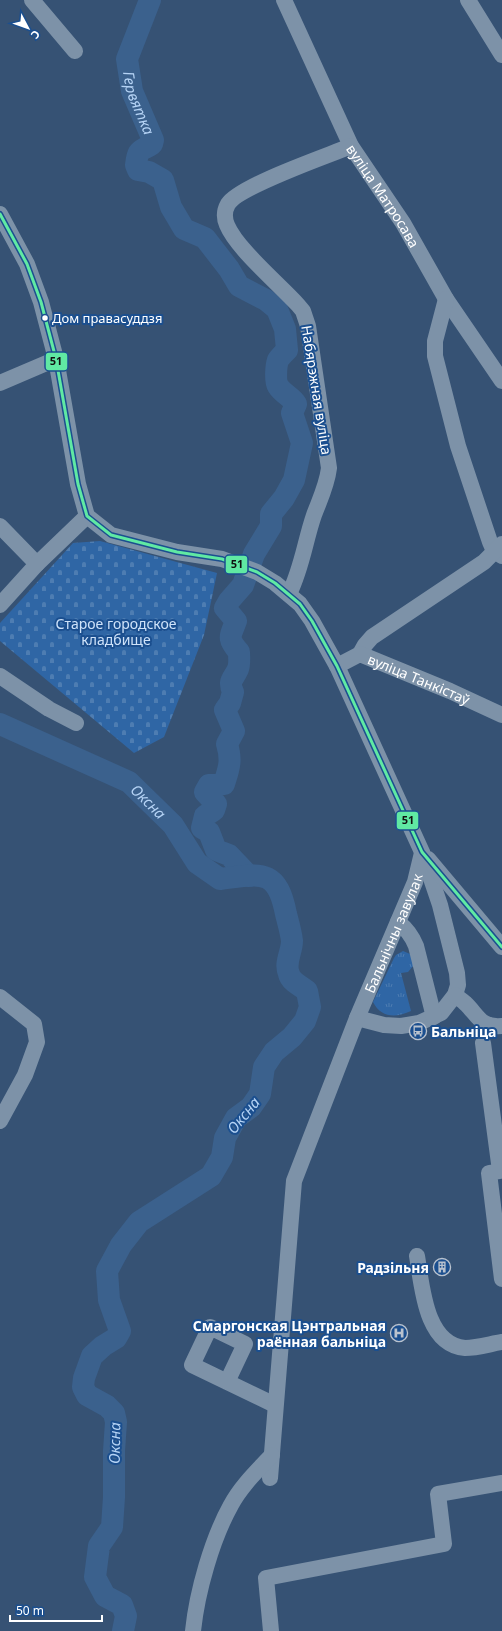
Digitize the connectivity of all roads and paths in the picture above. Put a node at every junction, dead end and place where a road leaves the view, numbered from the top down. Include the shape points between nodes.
1 (32, 0) edge
2 (284, 0) edge
3 (468, 0) edge
4 (75, 51) dead end
5 (502, 55) edge
6 (351, 146) junction
7 (1, 216) edge
8 (446, 299) junction
9 (56, 358) junction
10 (502, 381) edge
11 (0, 383) edge
12 (87, 516) junction
13 (0, 526) edge
14 (499, 550) edge
15 (37, 564) junction
16 (289, 594) junction
17 (0, 605) edge
18 (360, 654) junction
19 (337, 666) junction
20 (0, 676) edge
21 (502, 715) edge
22 (76, 723) dead end
23 (422, 852) junction
24 (398, 922) junction
25 (502, 947) edge
26 (455, 995) junction
27 (0, 997) edge
28 (434, 1017) junction
29 (357, 1018) junction
30 (502, 1026) edge
31 (483, 1043) dead end
32 (0, 1121) edge
33 (417, 1256) dead end
34 (502, 1278) edge
35 (502, 1342) edge
36 (227, 1382) dead end
37 (275, 1405) junction
38 (272, 1455) junction
39 (270, 1478) dead end
40 (502, 1483) edge
41 (193, 1631) edge
42 (271, 1631) edge

1 - 4 street
2 - 6 street, вуліца Матросава
3 - 5 street
6 - 8 street, вуліца Матросава via 402,223
6 - 16 street, Набярэжная вуліца via 240,192 228,204 224,214 226,224 233,235 303,311 308,326 329,468 328,481 314,516 302,564
7 - 9 street via 27,264 41,302
8 - 10 street, вуліца Матросава
8 - 14 street via 435,341 435,356 458,446
9 - 11 street
9 - 12 street via 78,484
12 - 15 street
12 - 16 street via 111,535 156,547 222,559 257,572
13 - 15 street
14 - 18 street via 372,637
15 - 17 street
16 - 19 street via 312,621
18 - 19 street, вуліца Танкістаў
18 - 21 street, вуліца Танкістаў
19 - 23 street
20 - 22 street via 48,709
23 - 24 street, Бальнічны завулак via 415,882
23 - 25 street, Бальнічны завулак
23 - 26 street via 440,905 457,973 458,985
24 - 28 street via 406,928 416,946
24 - 29 street, Бальнічны завулак
26 - 28 street via 441,1013
26 - 30 street via 466,1003 478,1019 486,1024
27 - 32 street via 34,1024 36,1042 25,1075
28 - 29 street via 401,1026 384,1026
29 - 37 street, Бальнічны завулак via 294,1181
31 - 34 street via 500,1171 489,1173
33 - 35 street via 427,1310 443,1338 464,1348
36 - 37 street
37 - 38 street, Бальнічны завулак
38 - 39 street, Бальнічны завулак
38 - 41 street via 248,1480 231,1504 211,1550 195,1611
40 - 42 street via 438,1494 444,1544 266,1578

